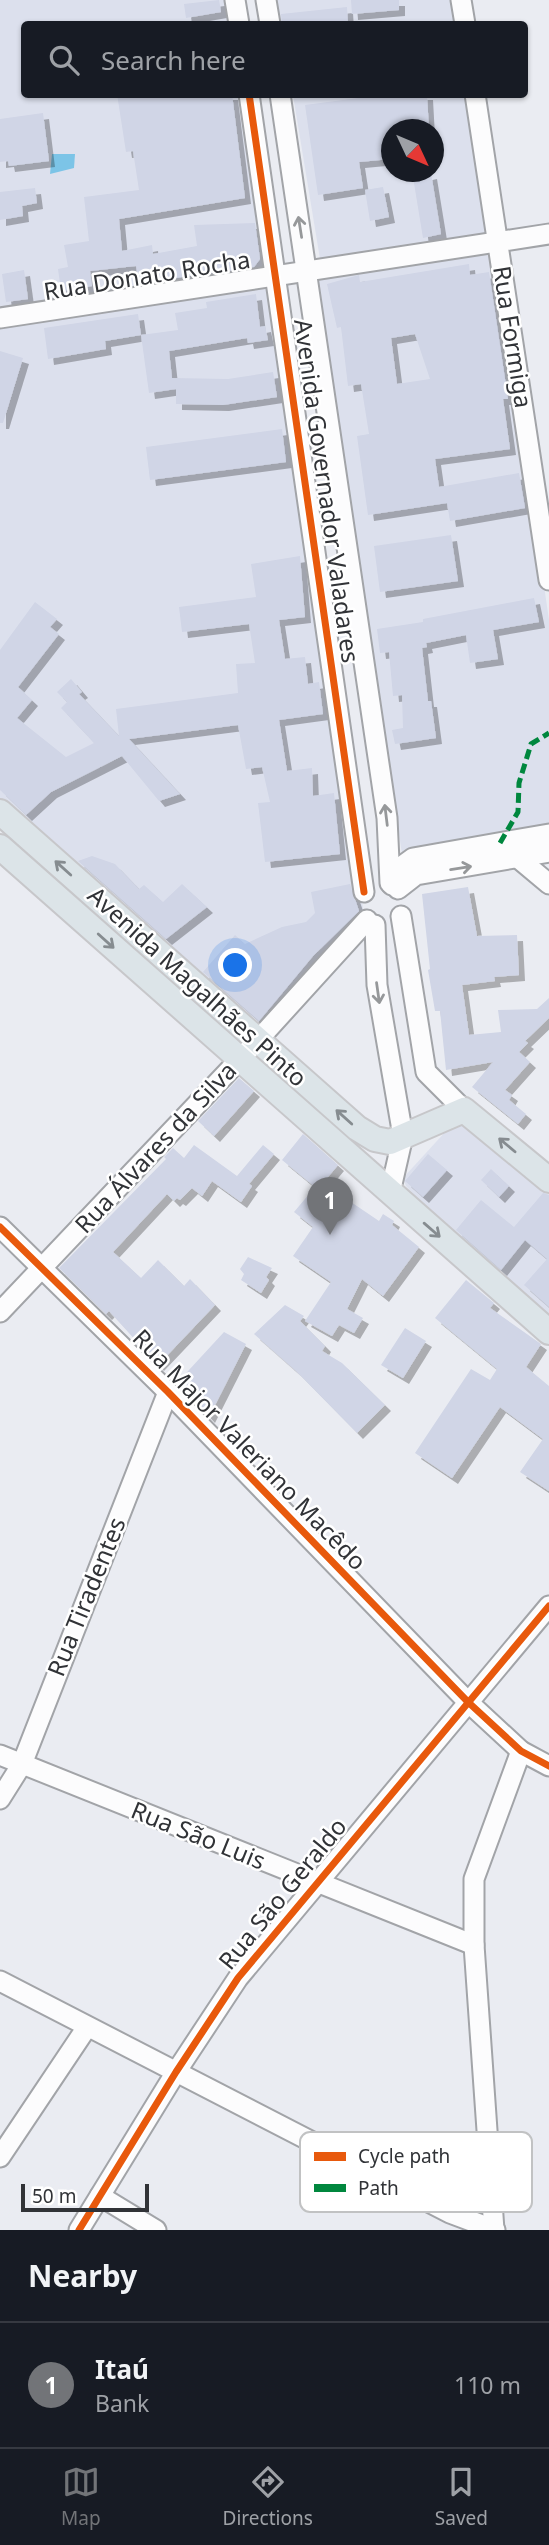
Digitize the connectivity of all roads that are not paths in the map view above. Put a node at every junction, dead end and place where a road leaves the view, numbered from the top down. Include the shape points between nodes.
1 (235, 0) edge
2 (266, 0) edge
3 (461, 0) edge
4 (238, 21) edge
5 (270, 21) edge
6 (464, 21) edge
7 (250, 98) edge
8 (281, 98) edge
9 (476, 98) edge
10 (549, 234) edge
11 (498, 242) junction
12 (307, 271) junction
13 (276, 275) junction
14 (0, 318) edge
15 (351, 567) junction
16 (320, 573) junction
17 (549, 580) edge
18 (4, 825) edge
19 (549, 834) edge
20 (500, 843) junction
21 (0, 846) edge
22 (549, 852) edge
23 (519, 859) junction
24 (549, 884) edge
25 (393, 886) junction
26 (364, 892) junction
27 (401, 916) junction
28 (371, 922) junction
29 (258, 1040) junction
30 (239, 1060) junction
31 (464, 1110) junction
32 (403, 1136) junction
33 (549, 1180) edge
34 (386, 1189) junction
35 (0, 1227) edge
36 (41, 1270) junction
37 (0, 1312) edge
38 (549, 1332) edge
39 (168, 1392) junction
40 (549, 1606) edge
41 (468, 1702) junction
42 (520, 1751) junction
43 (0, 1755) edge
44 (22, 1764) junction
45 (549, 1766) edge
46 (0, 1799) edge
47 (316, 1884) junction
48 (474, 1945) junction
49 (0, 1981) edge
50 (87, 2027) junction
51 (176, 2071) junction
52 (487, 2132) edge
53 (300, 2135) edge
54 (0, 2157) edge
55 (100, 2196) junction
56 (448, 2212) edge
57 (493, 2212) edge
58 (79, 2230) edge
59 (156, 2230) edge
60 (494, 2230) edge

1 - 4 street
2 - 5 street
3 - 6 street
7 - 13 street, Avenida Governador Valadares
12 -> 8 street, Avenida Governador Valadares
9 - 11 street, Rua Formiga
10 - 11 street, Rua Donato Rocha
11 - 12 street, Rua Donato Rocha
11 - 17 street, Rua Formiga
12 - 13 street, Rua Donato Rocha
12 - 15 street, Avenida Governador Valadares
13 - 14 street, Rua Donato Rocha
13 - 16 street, Avenida Governador Valadares
15 - 16 street
25 -> 15 street, Avenida Governador Valadares
16 - 26 street, Avenida Governador Valadares
29 -> 18 main road, Avenida Magalhães Pinto
19 - 20 street
20 - 23 street
20 - 25 street via 413,858 402,866
21 -> 30 main road, Avenida Magalhães Pinto
22 - 23 street
23 - 24 street
25 -> 23 street via 416,875
25 - 26 street via 371,886
25 - 27 street via 404,907
26 - 28 street via 360,902
27 - 28 street via 385,926
27 - 31 street via 426,1072
28 - 29 street, Rua Álvares da Silva
28 -> 32 street
29 - 30 street, Rua Álvares da Silva
32 -> 29 main road, Avenida Magalhães Pinto via 390,1142 357,1128
30 - 34 main road, Avenida Magalhães Pinto
30 - 36 street, Rua Álvares da Silva
31 - 32 main road
33 -> 31 main road
32 - 34 street
34 -> 38 main road, Avenida Magalhães Pinto
35 - 36 street, Rua Major Valeriano Macêdo
36 - 37 street, Rua Álvares da Silva
36 - 39 street, Rua Major Valeriano Macêdo
39 - 41 street, Rua Major Valeriano Macêdo
39 - 44 street, Rua Tiradentes
40 - 41 street, Rua São Geraldo
41 - 42 street, Rua Major Valeriano Macêdo
41 - 47 street, Rua São Geraldo
42 - 45 street, Rua Major Valeriano Macêdo
42 - 48 street via 474,1879
43 - 44 street, Rua São Luis
44 - 46 street, Rua Tiradentes
44 - 47 street, Rua São Luis
47 - 48 street, Rua São Luis
47 - 51 street, Rua São Geraldo via 238,1978
48 - 52 street
49 - 50 street
50 - 51 street
50 - 54 street
51 - 53 street
51 - 55 street, Rua São Geraldo
55 - 58 street, Rua São Geraldo
55 - 59 street
56 - 60 street
57 - 60 street

